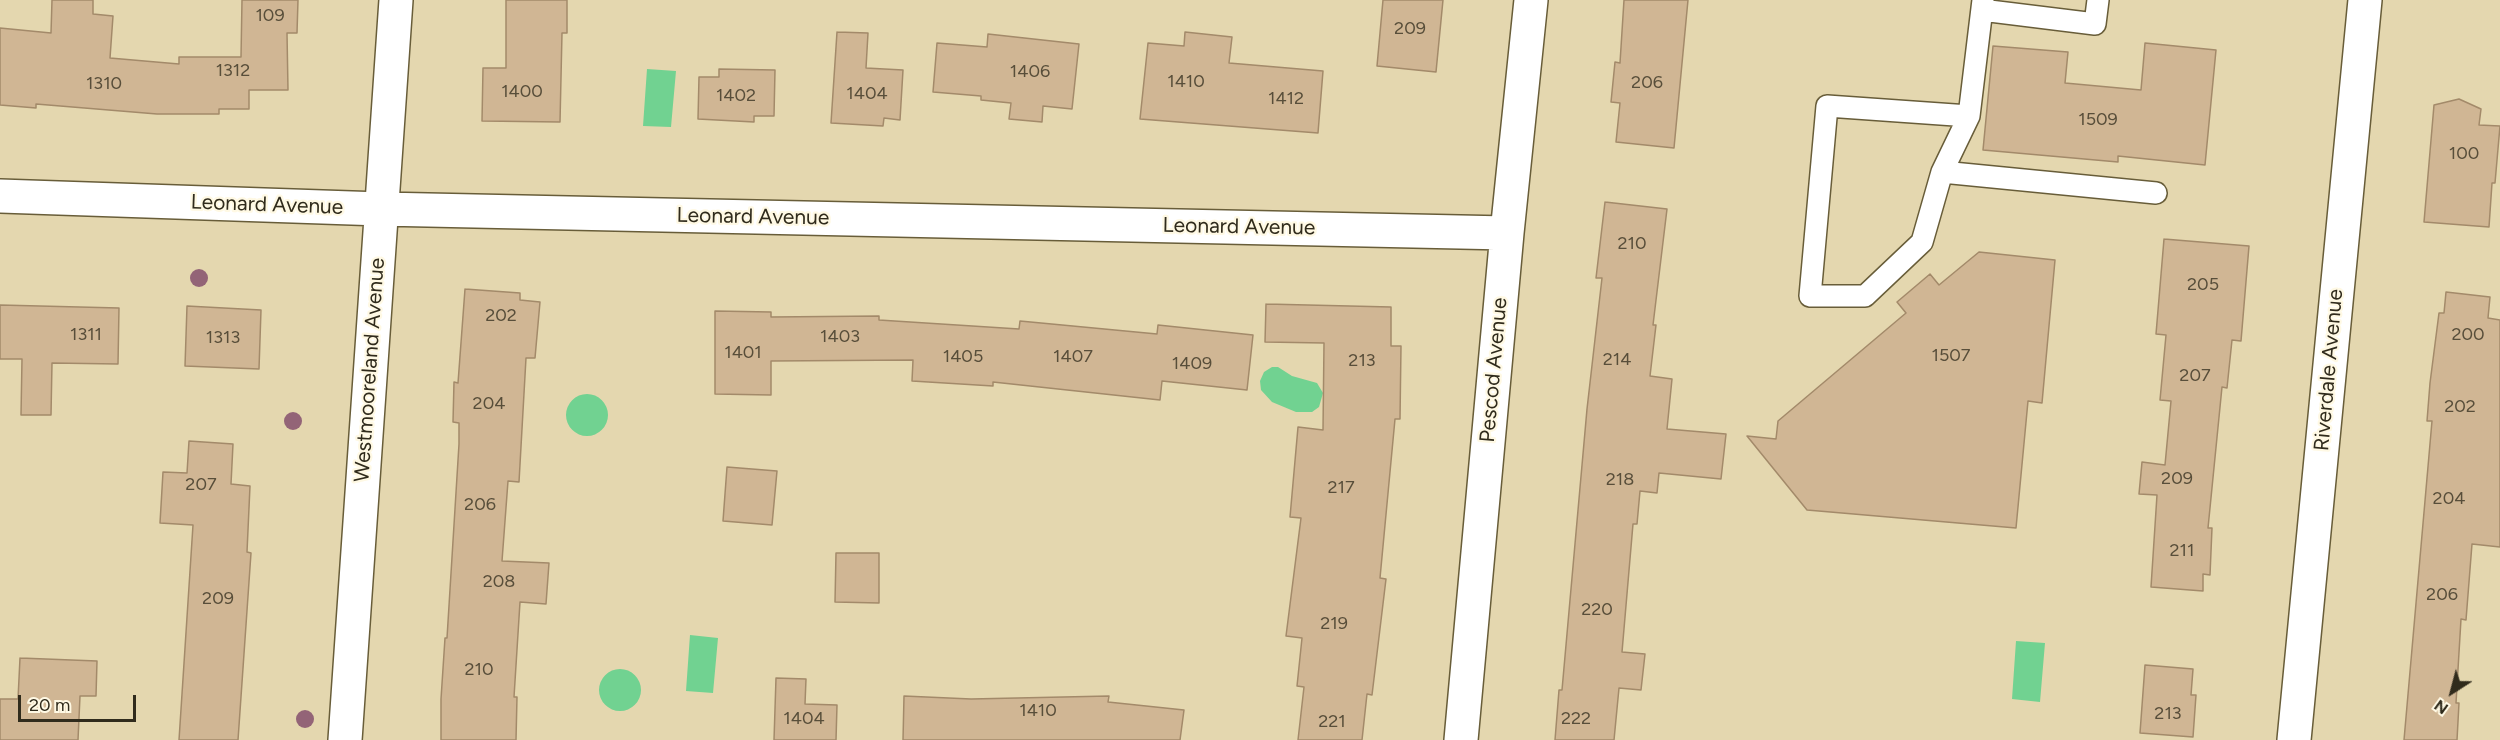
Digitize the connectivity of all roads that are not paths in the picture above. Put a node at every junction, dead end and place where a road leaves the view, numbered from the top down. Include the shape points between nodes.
1 (396, 0) edge
2 (1531, 0) edge
3 (2098, 0) edge
4 (2365, 0) edge
5 (1983, 5) edge
6 (1969, 116) junction
7 (1942, 172) junction
8 (2156, 193) dead end
9 (0, 196) edge
10 (381, 209) junction
11 (1507, 233) junction
12 (345, 740) edge
13 (1461, 740) edge
14 (2294, 740) edge

1 - 10 street, Westmooreland Avenue
2 - 11 street, Pescod Avenue
3 - 5 lane via 2095,24
4 - 14 street, Riverdale Avenue
5 - 6 lane
6 - 7 lane
6 - 7 lane via 1827,106 1810,296 1865,296 1922,242
7 - 8 lane
9 - 10 street, Leonard Avenue
10 - 11 street, Leonard Avenue
10 - 12 street, Westmooreland Avenue
11 - 13 street, Pescod Avenue

